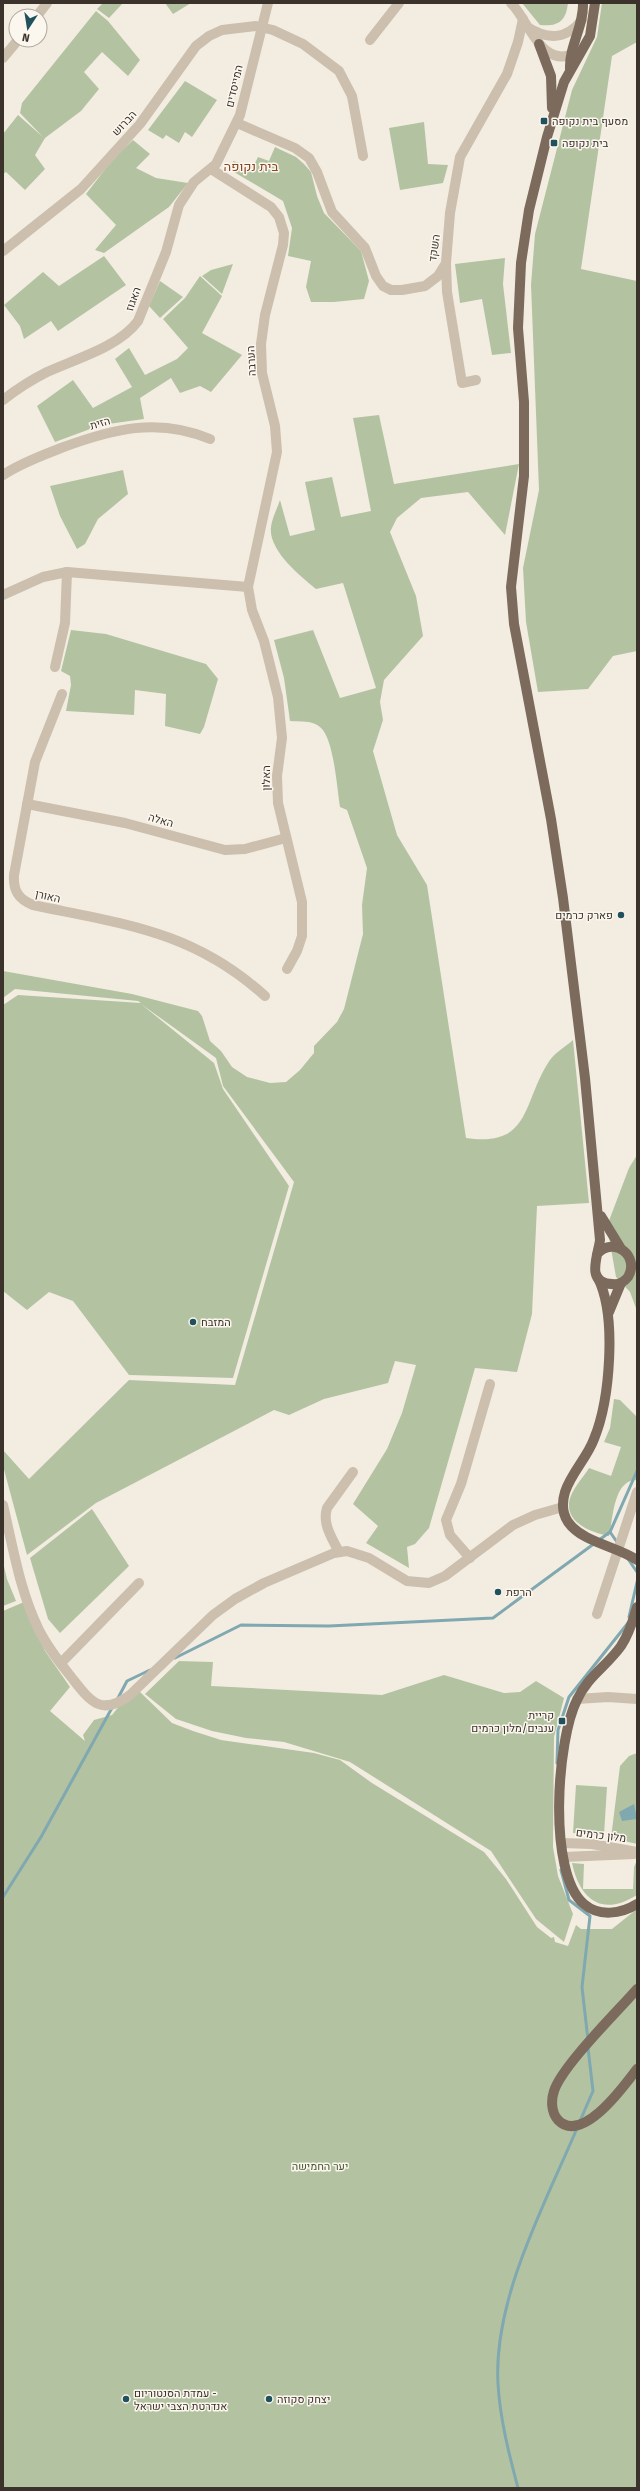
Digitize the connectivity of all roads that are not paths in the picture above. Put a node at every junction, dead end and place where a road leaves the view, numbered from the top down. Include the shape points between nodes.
1 (268, 3) edge
2 (399, 3) edge
3 (511, 3) edge
4 (583, 3) edge
5 (595, 3) edge
6 (582, 20) junction
7 (524, 23) junction
8 (262, 26) junction
9 (370, 40) dead end
10 (539, 44) junction
11 (586, 46) junction
12 (11, 48) edge
13 (571, 55) junction
14 (3, 58) edge
15 (570, 69) junction
16 (552, 119) junction
17 (237, 123) junction
18 (363, 156) dead end
19 (211, 169) junction
20 (3, 251) edge
21 (446, 263) junction
22 (476, 380) dead end
23 (3, 400) edge
24 (210, 439) dead end
25 (3, 475) edge
26 (67, 572) junction
27 (248, 587) junction
28 (3, 595) edge
29 (55, 667) dead end
30 (62, 694) dead end
31 (27, 804) junction
32 (286, 838) junction
33 (287, 969) dead end
34 (266, 996) dead end
35 (596, 1203) junction
36 (620, 1247) junction
37 (597, 1254) junction
38 (633, 1258) edge
39 (637, 1274) edge
40 (598, 1278) junction
41 (624, 1281) junction
42 (608, 1318) junction
43 (490, 1384) dead end
44 (353, 1472) dead end
45 (637, 1492) edge
46 (3, 1505) edge
47 (563, 1508) junction
48 (618, 1550) junction
49 (339, 1552) junction
50 (470, 1558) junction
51 (637, 1560) edge
52 (139, 1582) dead end
53 (637, 1607) edge
54 (597, 1614) dead end
55 (61, 1663) junction
56 (637, 1698) edge
57 (577, 1699) junction
58 (562, 1843) junction
59 (637, 1853) edge
60 (564, 1857) junction
61 (637, 1904) edge
62 (637, 1989) edge
63 (637, 2069) edge

1 - 8 street, המייסדים
2 - 9 street
3 - 7 street
4 - 6 main road
5 - 11 main road via 593,24
6 - 7 street via 572,31 556,37 545,36
6 - 13 main road
7 - 10 street
7 - 21 street, השקד via 506,74 460,157 451,206
8 - 17 street, המייסדים
8 - 18 street via 303,44 339,71 352,96
8 - 20 street, הברוש via 229,28 203,40 140,124 87,182
10 - 13 street via 555,54
10 - 16 main road via 551,76
11 - 13 street
11 - 15 main road
12 - 14 street
13 - 15 main road
15 - 16 main road
16 - 35 main road via 529,210 519,283 518,328 524,402 524,476 511,592 514,624 551,819 563,898 585,1078
17 - 19 street, המייסדים
17 - 21 street, השקד via 295,148 309,158 332,212 365,248 376,276 383,286 391,290 425,286 438,276
19 - 23 street, האגוז via 194,182 179,205 166,252 134,326 94,352 27,382
19 - 27 street, הערבה via 271,207 279,217 284,233 261,344 262,373 276,430 277,452
21 - 22 street via 446,288 462,383
24 - 25 street, הזית via 171,427 127,428 50,453
26 - 27 street
26 - 28 street via 43,577
26 - 29 street via 65,623
27 - 32 street, האלון via 252,610 264,641 278,697 282,738 277,790
30 - 31 street, האורן via 36,758
31 - 32 street, האלה via 125,822 225,850 245,849
31 - 34 street, האורן via 14,874 15,890 24,901 139,927 167,936 224,964
32 - 33 street, האלון via 298,880 303,916 300,944
35 - 36 main road via 606,1226
35 - 37 main road via 600,1240
36 - 37 main road via 607,1247
36 - 38 main road
37 - 40 main road via 594,1266
38 - 41 main road via 632,1269
39 - 41 street
40 - 41 main road via 609,1284
40 - 42 main road via 606,1297
41 - 42 main road via 613,1300
42 - 47 main road via 609,1367 602,1416 587,1457 565,1492
43 - 50 street via 460,1484 446,1520 450,1535
44 - 49 street via 327,1508 325,1515 326,1525
45 - 48 street
46 - 55 street via 30,1610 45,1640
47 - 48 main road via 567,1520 576,1530
47 - 50 street via 535,1514 513,1525
48 - 51 main road
48 - 54 street
49 - 50 street via 348,1551 362,1555 402,1579 418,1584 440,1579
49 - 55 street via 235,1598 208,1619 130,1695 116,1704 101,1706 91,1702
52 - 55 street
53 - 57 main road via 621,1646 589,1679
56 - 57 street
57 - 58 main road via 567,1727 562,1753
58 - 59 street, מלון כרמים via 592,1844
58 - 60 main road
59 - 60 street, מלון כרמים
60 - 61 main road via 569,1883 586,1906 603,1913 612,1913
62 - 63 main road via 558,2081 552,2101 556,2117 564,2124 572,2126 590,2120 608,2104

